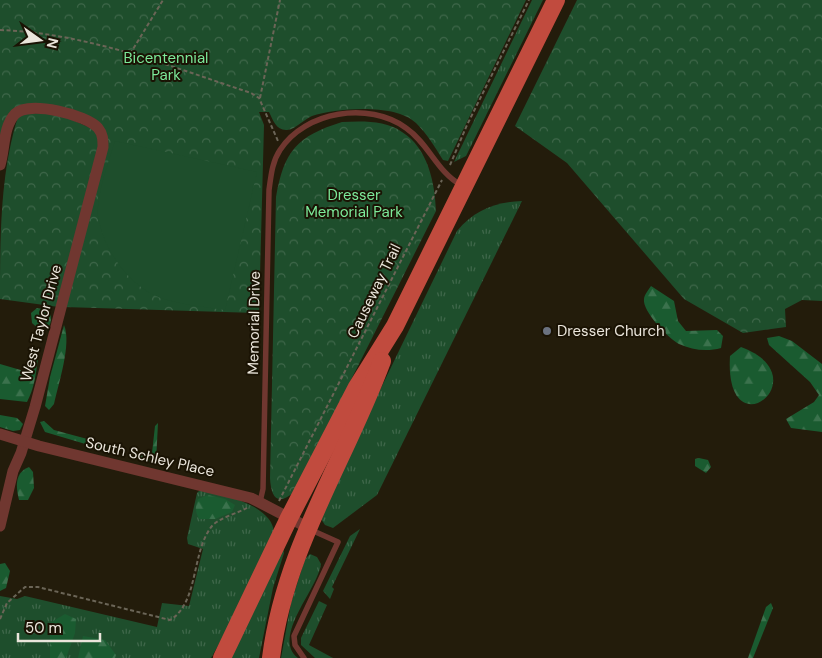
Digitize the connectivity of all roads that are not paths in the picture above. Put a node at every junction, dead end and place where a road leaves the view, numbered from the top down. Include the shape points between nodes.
1 (556, 0) edge
2 (0, 165) edge
3 (464, 187) junction
4 (395, 326) junction
5 (0, 434) edge
6 (25, 441) junction
7 (260, 502) junction
8 (282, 514) junction
9 (0, 526) edge
10 (307, 527) junction
11 (222, 658) edge
12 (271, 658) edge
13 (304, 658) edge

1 - 3 main road
2 - 6 street, West Taylor Drive via 9,124 16,113 25,108 78,116 98,128 103,137
3 - 4 main road
3 - 7 lane, Memorial Drive via 445,174 428,149 406,128 393,120 367,113 323,118 295,133 283,146 274,164 269,190 263,489
4 - 8 main road
4 - 10 main road via 370,393
5 - 6 street, South Schley Place
6 - 7 street, South Schley Place via 230,491
6 - 9 street, West Taylor Drive
7 - 8 street, South Schley Place
8 - 10 street, South Schley Place
8 - 11 main road
10 - 12 main road via 286,587
10 - 13 lane via 338,542 294,636 295,645

